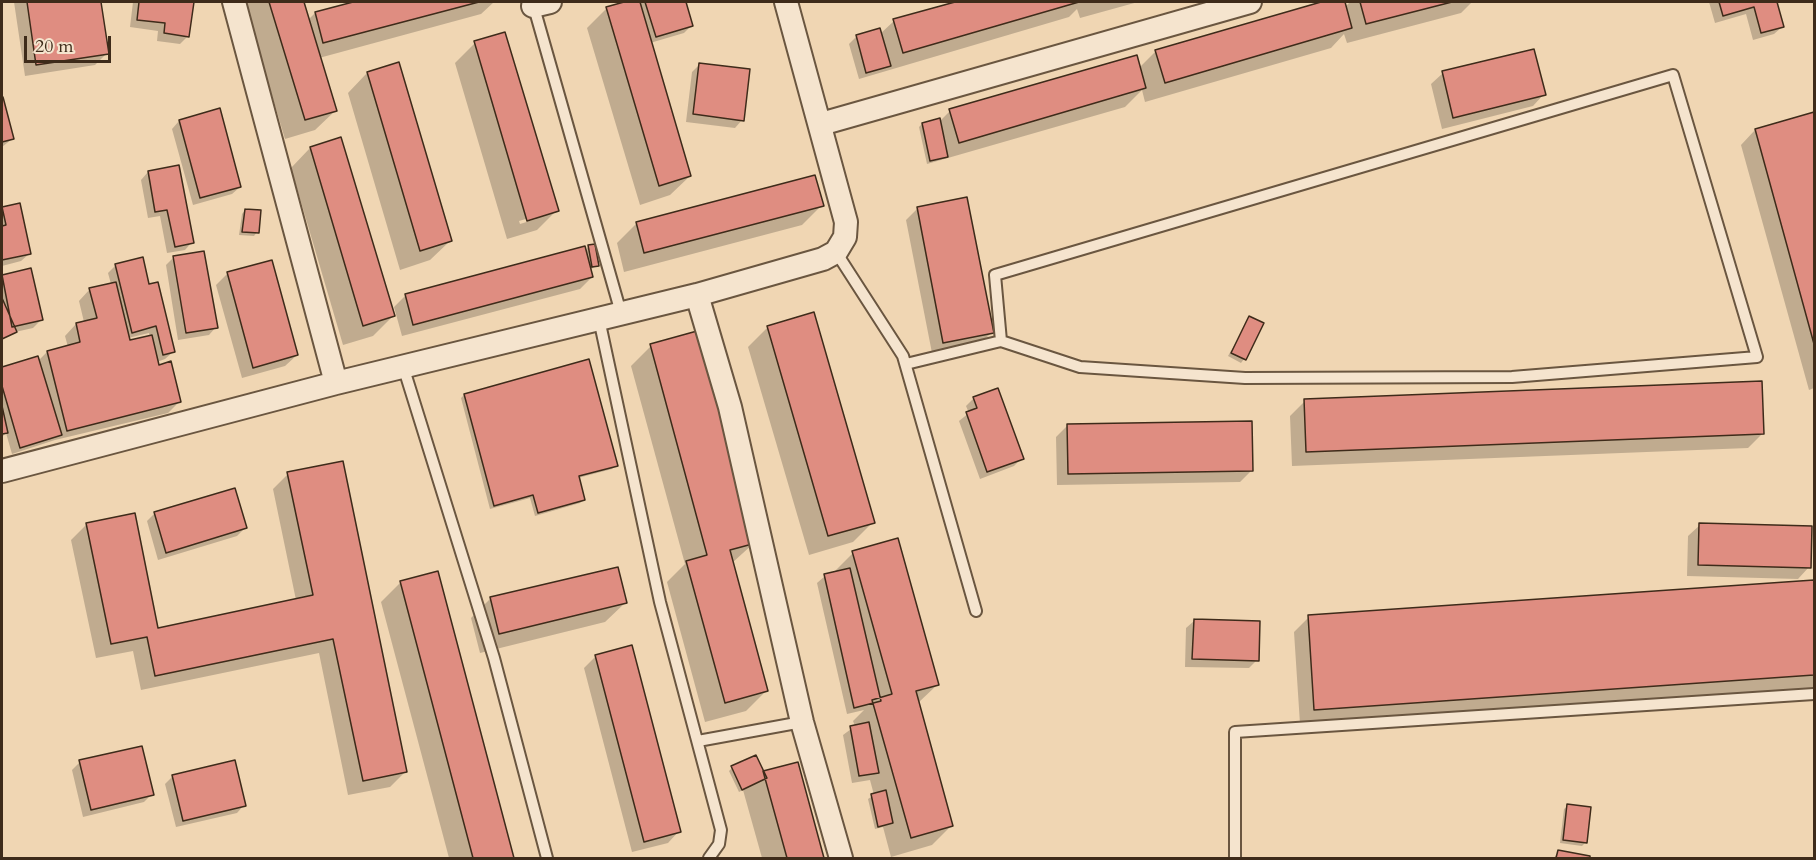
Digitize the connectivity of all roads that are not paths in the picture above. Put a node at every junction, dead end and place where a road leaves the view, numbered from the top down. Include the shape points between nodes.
1 (234, 2) edge
2 (786, 2) edge
3 (1250, 2) edge
4 (538, 3) edge
5 (820, 124) junction
6 (836, 252) junction
7 (697, 296) junction
8 (621, 313) junction
9 (598, 319) junction
10 (1001, 341) junction
11 (906, 364) junction
12 (403, 366) junction
13 (336, 383) junction
14 (2, 471) edge
15 (976, 611) dead end
16 (1815, 694) edge
17 (802, 722) junction
18 (698, 741) junction
19 (719, 844) junction
20 (547, 858) edge
21 (710, 858) edge
22 (724, 858) edge
23 (841, 858) edge
24 (1236, 858) edge

1 - 13 street
2 - 5 street
3 - 5 street
4 - 8 lane
5 - 6 street via 846,222 845,237
6 - 7 street
6 - 11 lane
7 - 8 street
7 - 17 street via 730,407
8 - 9 street
9 - 12 street
9 - 18 lane via 660,602
10 - 10 lane via 1080,367 1245,378 1512,377 1757,357 1674,75 995,274
10 - 11 lane
11 - 15 lane
12 - 13 street
12 - 20 lane via 494,657
13 - 14 street
16 - 24 lane via 1235,732
17 - 18 lane
17 - 23 street
18 - 19 lane via 721,830
19 - 21 lane
19 - 22 lane

